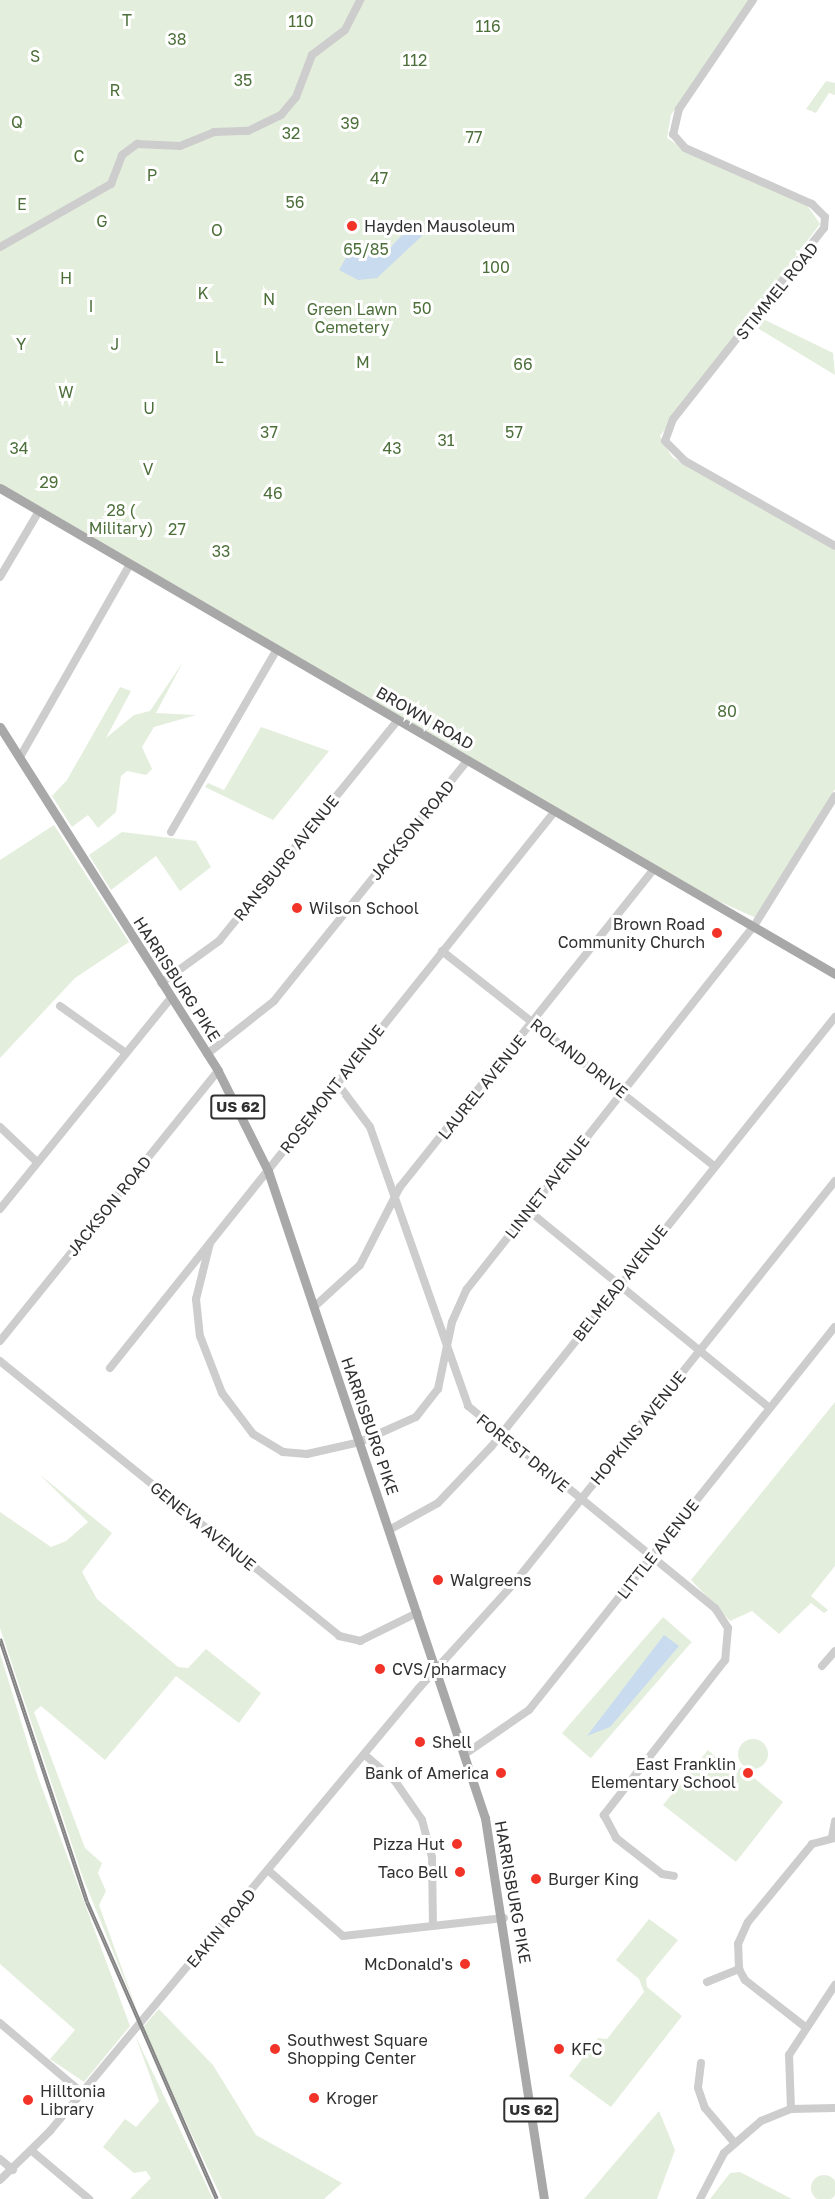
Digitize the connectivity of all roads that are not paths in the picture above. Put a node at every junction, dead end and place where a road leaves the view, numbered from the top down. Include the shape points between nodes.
1 (360, 0) edge
2 (753, 0) edge
3 (0, 247) edge
4 (0, 488) edge
5 (39, 511) junction
6 (835, 546) edge
7 (130, 564) junction
8 (0, 577) edge
9 (277, 650) junction
10 (398, 720) junction
11 (0, 727) edge
12 (20, 757) junction
13 (468, 760) junction
14 (835, 796) edge
15 (555, 811) junction
16 (171, 832) dead end
17 (654, 868) junction
18 (754, 926) junction
19 (442, 951) junction
20 (835, 974) edge
21 (161, 983) junction
22 (171, 998) junction
23 (60, 1006) dead end
24 (835, 1017) edge
25 (533, 1023) junction
26 (126, 1053) junction
27 (207, 1054) junction
28 (218, 1071) junction
29 (337, 1083) junction
30 (623, 1092) junction
31 (0, 1127) edge
32 (37, 1162) junction
33 (714, 1166) junction
34 (268, 1171) junction
35 (835, 1181) edge
36 (394, 1200) junction
37 (0, 1209) edge
38 (529, 1210) junction
39 (210, 1243) junction
40 (620, 1285) junction
41 (314, 1307) junction
42 (835, 1327) edge
43 (0, 1341) edge
44 (700, 1350) junction
45 (447, 1352) junction
46 (0, 1361) edge
47 (110, 1368) dead end
48 (770, 1408) junction
49 (500, 1435) junction
50 (360, 1442) junction
51 (581, 1499) junction
52 (389, 1530) junction
53 (651, 1557) junction
54 (417, 1613) junction
55 (835, 1651) edge
56 (822, 1666) dead end
57 (436, 1670) junction
58 (465, 1754) junction
59 (365, 1755) junction
60 (835, 1821) edge
61 (833, 1838) edge
62 (269, 1871) junction
63 (674, 1876) dead end
64 (504, 1918) junction
65 (433, 1926) junction
66 (739, 1969) junction
67 (707, 1982) dead end
68 (835, 1985) edge
69 (0, 2024) edge
70 (804, 2026) junction
71 (701, 2063) dead end
72 (81, 2092) junction
73 (835, 2108) edge
74 (791, 2109) junction
75 (733, 2141) junction
76 (32, 2151) junction
77 (0, 2159) edge
78 (13, 2170) junction
79 (0, 2180) edge
80 (89, 2199) edge
81 (544, 2199) edge
82 (700, 2199) edge

1 - 3 street via 345,30 312,55 296,97 281,115 248,131 214,132 180,146 137,144 117,161 111,184
2 - 6 street, STIMMEL ROAD via 679,109 673,134 685,148 812,204 825,218 824,228 673,419 665,441 686,460
4 - 5 main road, BROWN ROAD
5 - 7 main road, BROWN ROAD
5 - 8 street
7 - 9 main road, BROWN ROAD
7 - 12 street
9 - 10 main road, BROWN ROAD
9 - 16 street
10 - 13 main road, BROWN ROAD
10 - 21 street, RANSBURG AVENUE via 219,940
11 - 12 main road, HARRISBURG PIKE / US 62
12 - 21 main road, HARRISBURG PIKE / US 62
13 - 15 main road, BROWN ROAD
13 - 27 street, JACKSON ROAD via 274,1001
14 - 18 street
15 - 17 main road, BROWN ROAD
15 - 19 street, ROSEMONT AVENUE
17 - 18 main road, BROWN ROAD
17 - 25 street, LAUREL AVENUE
18 - 20 main road, BROWN ROAD
18 - 30 street, LINNET AVENUE
19 - 25 street, ROLAND DRIVE
19 - 29 street, ROSEMONT AVENUE
21 - 22 main road, HARRISBURG PIKE / US 62
22 - 26 street
22 - 27 main road, HARRISBURG PIKE / US 62
23 - 26 street
24 - 33 street, BELMEAD AVENUE
25 - 30 street, ROLAND DRIVE
25 - 36 street, LAUREL AVENUE
26 - 32 street
27 - 28 main road, HARRISBURG PIKE / US 62
28 - 34 main road, HARRISBURG PIKE / US 62
28 - 43 street, JACKSON ROAD
29 - 34 street, ROSEMONT AVENUE
29 - 36 street, FOREST DRIVE via 370,1127
30 - 33 street, ROLAND DRIVE
30 - 38 street, LINNET AVENUE
31 - 32 street
32 - 37 street
33 - 40 street, BELMEAD AVENUE
34 - 39 street, ROSEMONT AVENUE
34 - 41 main road, HARRISBURG PIKE / US 62
35 - 44 street, HOPKINS AVENUE
36 - 41 street, LAUREL AVENUE via 360,1265
36 - 45 street, FOREST DRIVE
38 - 40 street
38 - 45 street, LINNET AVENUE via 467,1289 452,1322
39 - 47 street, ROSEMONT AVENUE
39 - 50 street, LINNET AVENUE via 198,1286 196,1320 213,1377 237,1418 253,1434 289,1453
40 - 44 street
40 - 49 street, BELMEAD AVENUE
41 - 50 main road, HARRISBURG PIKE / US 62
42 - 48 street, LITTLE AVENUE
44 - 48 street
44 - 51 street, HOPKINS AVENUE
45 - 49 street, FOREST DRIVE via 468,1406
45 - 50 street, LINNET AVENUE via 438,1389 423,1411
46 - 54 street, GENEVA AVENUE via 339,1636 360,1641
48 - 53 street, LITTLE AVENUE
49 - 51 street, FOREST DRIVE
49 - 52 street, BELMEAD AVENUE via 438,1503
50 - 52 main road, HARRISBURG PIKE / US 62
51 - 53 street, FOREST DRIVE
51 - 57 street, HOPKINS AVENUE
52 - 54 main road, HARRISBURG PIKE / US 62
53 - 58 street, LITTLE AVENUE via 529,1710
53 - 63 street, FOREST DRIVE via 715,1608 730,1636 721,1666 602,1813 616,1838 662,1874
54 - 57 main road, HARRISBURG PIKE / US 62
55 - 56 street
57 - 58 main road, HARRISBURG PIKE / US 62
57 - 59 street, EAKIN ROAD
58 - 64 main road, HARRISBURG PIKE / US 62 via 490,1837
59 - 62 street, EAKIN ROAD
59 - 65 street via 395,1781 422,1820 432,1857
60 - 61 street
61 - 66 street via 812,1844 748,1922 738,1944
62 - 65 street via 343,1936
62 - 72 street, EAKIN ROAD
64 - 65 street
64 - 81 main road, HARRISBURG PIKE / US 62
66 - 67 street
66 - 70 street via 754,1988
68 - 70 street
69 - 72 street
70 - 74 street via 787,2066
71 - 75 street via 698,2088 705,2108
72 - 76 street, EAKIN ROAD
73 - 74 street
74 - 75 street
75 - 82 street
76 - 78 street, EAKIN ROAD
76 - 80 street
77 - 78 street
78 - 79 street, EAKIN ROAD

